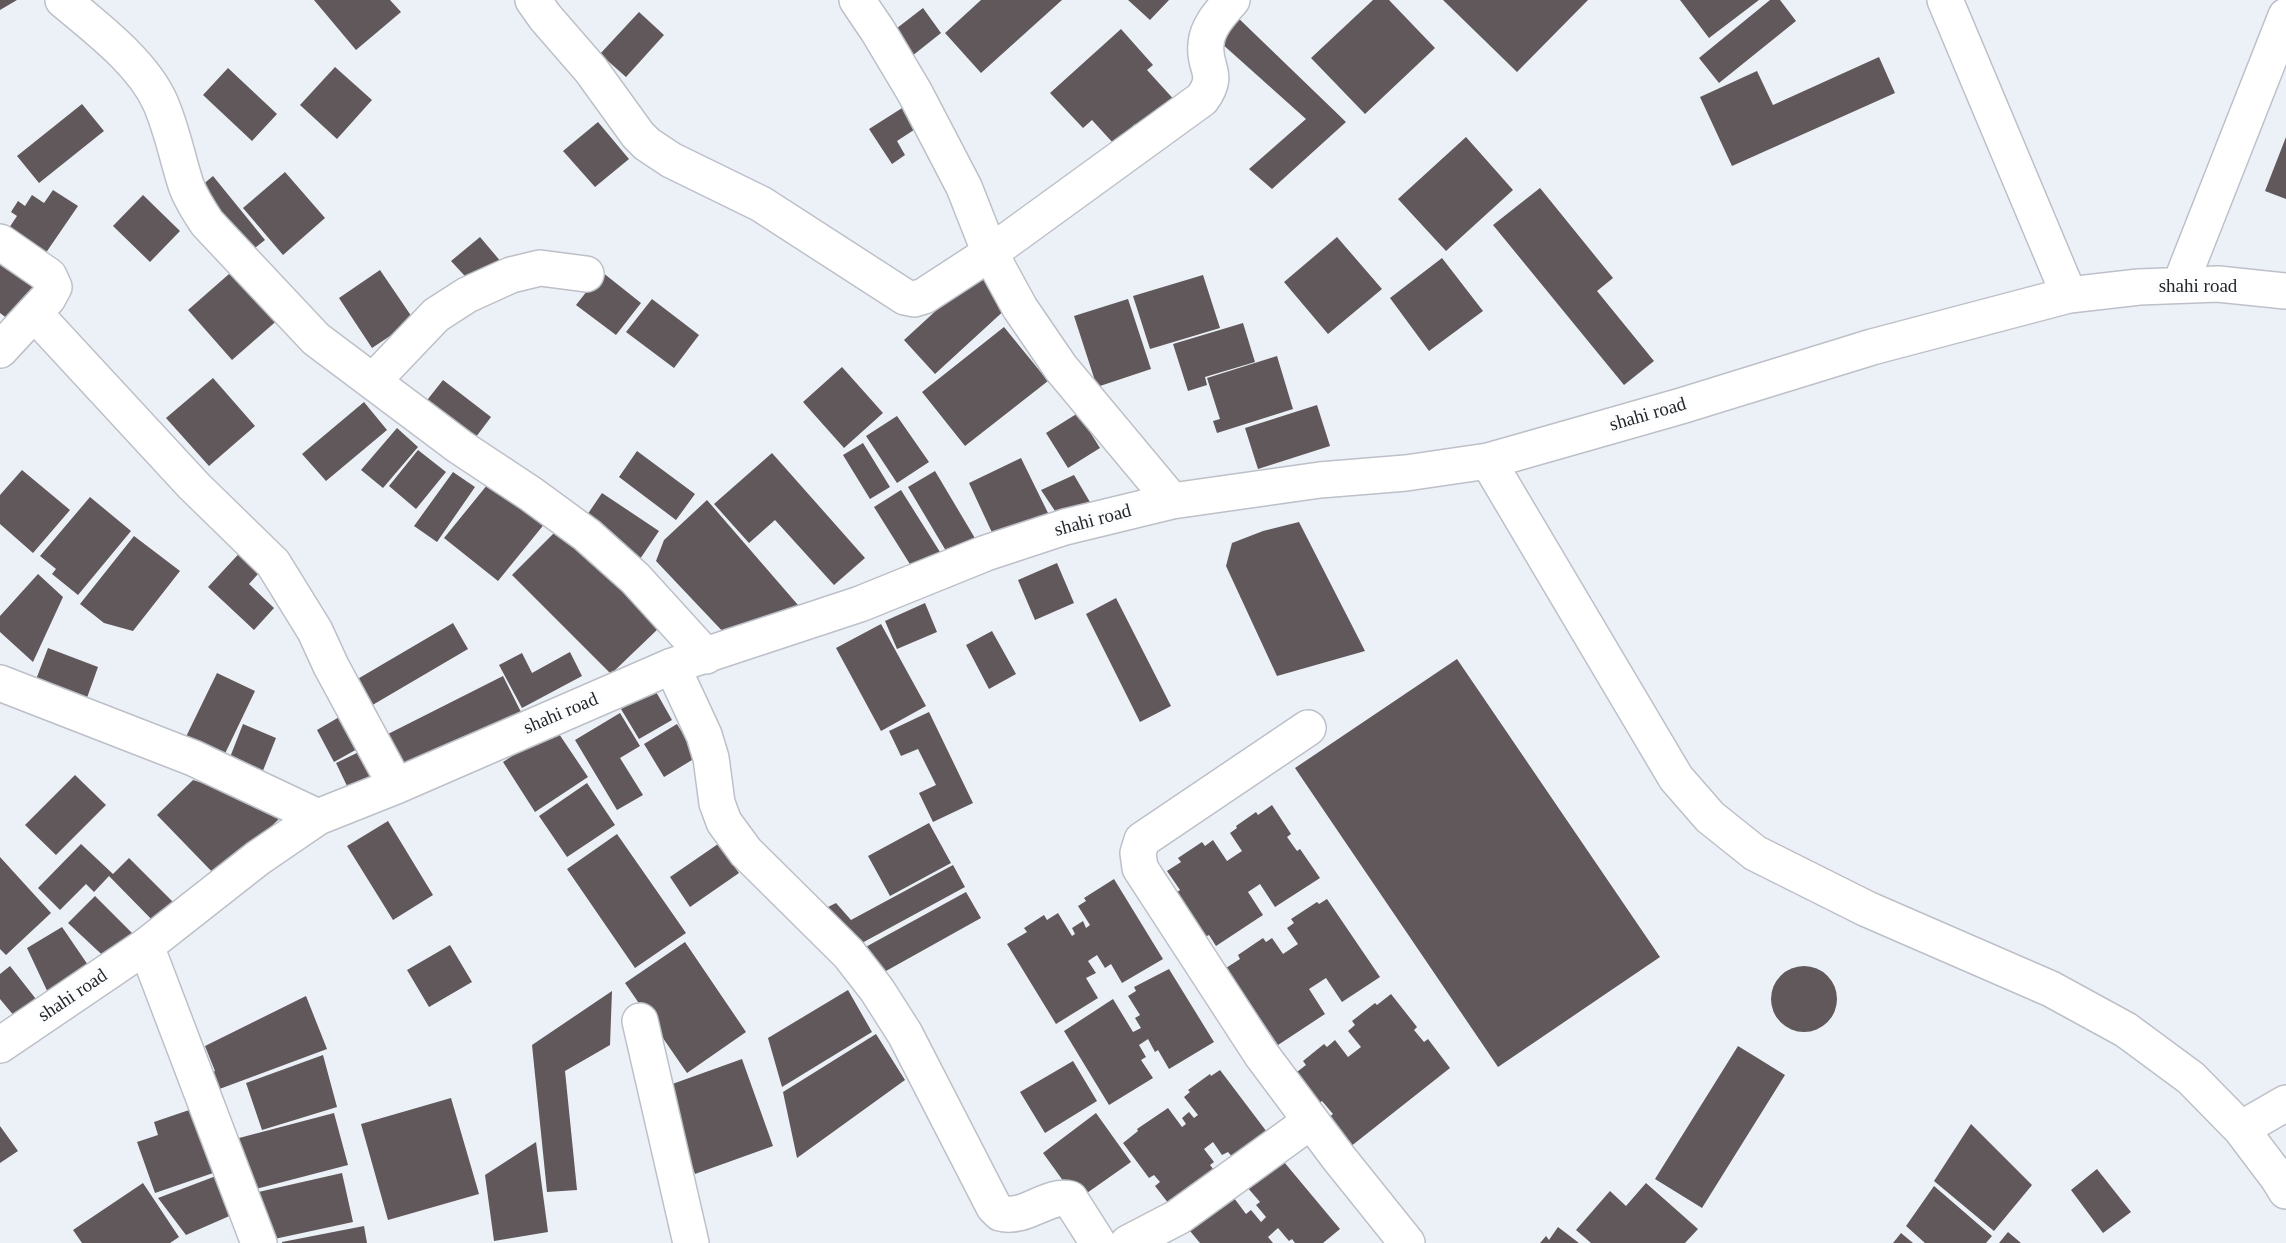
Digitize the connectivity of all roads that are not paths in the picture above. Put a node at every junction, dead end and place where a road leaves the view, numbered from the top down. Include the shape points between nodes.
1 (63, 0) edge
2 (533, 0) edge
3 (857, 0) edge
4 (1232, 0) edge
5 (1945, 0) edge
6 (2286, 16) edge
7 (0, 242) edge
8 (990, 253) junction
9 (586, 274) dead end
10 (2180, 285) junction
11 (2286, 292) edge
12 (2069, 295) junction
13 (34, 313) junction
14 (0, 350) edge
15 (373, 381) junction
16 (1488, 461) junction
17 (1172, 501) junction
18 (706, 656) junction
19 (672, 666) junction
20 (0, 683) edge
21 (1308, 728) dead end
22 (396, 786) junction
23 (318, 817) junction
24 (146, 946) junction
25 (640, 1021) dead end
26 (0, 1045) edge
27 (2286, 1103) edge
28 (1311, 1121) junction
29 (2241, 1129) junction
30 (2286, 1191) edge
31 (259, 1243) edge
32 (691, 1243) edge
33 (1098, 1243) edge
34 (1128, 1243) edge
35 (1407, 1243) edge

1 - 15 street via 110,40 159,99 187,186 207,223 316,338
2 - 8 street via 648,144 761,204 905,297 924,296
3 - 8 street via 915,93 964,187
4 - 8 street via 1206,41 1212,78 1202,99
5 - 12 street
6 - 10 street
7 - 13 street via 50,276 54,287
8 - 17 street via 1061,369
9 - 15 street via 540,268 467,295 436,315
10 - 11 street, shahi road via 2218,284
10 - 12 street, shahi road
12 - 16 street, shahi road via 1872,347
13 - 14 street
13 - 22 street via 194,486 273,563 315,631
15 - 18 street via 587,535 635,578
16 - 17 street, shahi road
16 - 29 street via 1676,778 1710,817 1755,853 1867,909 2051,989 2126,1030 2191,1078
17 - 18 street, shahi road via 999,548 860,604
18 - 19 street, shahi road
19 - 22 street, shahi road
19 - 33 street via 704,735 724,822 746,852 849,954 877,990 905,1034 994,1207 1000,1213 1017,1215 1062,1197 1070,1199
20 - 23 street via 193,758
21 - 28 street via 1142,840 1138,853 1140,868 1261,1054
22 - 23 street, shahi road
23 - 24 street, shahi road
24 - 26 street, shahi road
24 - 31 street
25 - 32 street
27 - 29 street
28 - 34 street via 1178,1217
28 - 35 street
29 - 30 street

